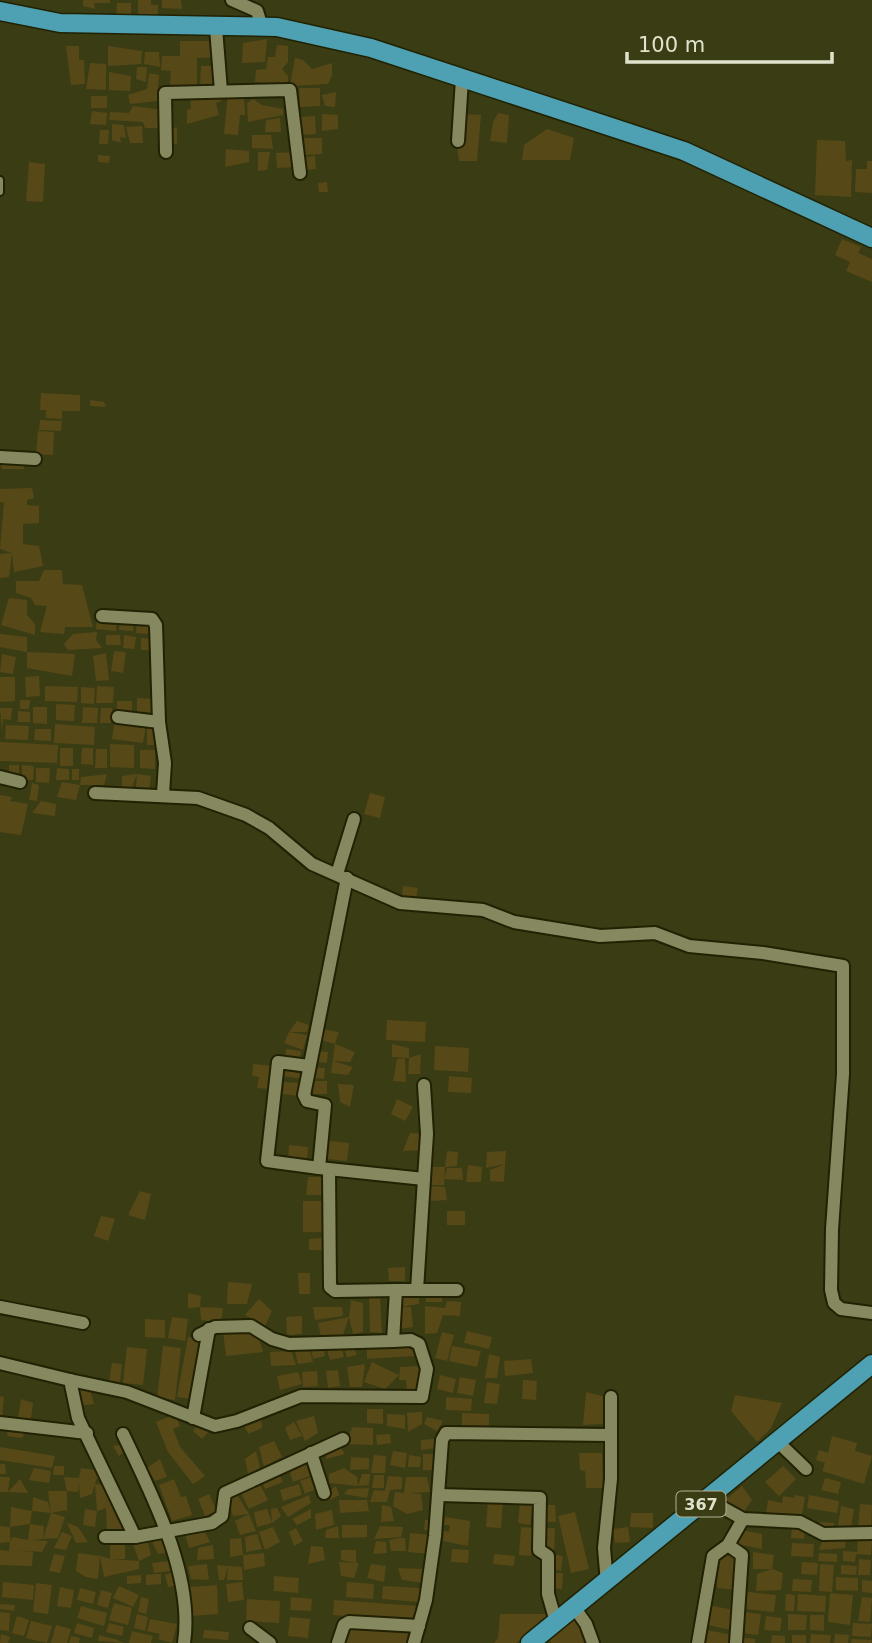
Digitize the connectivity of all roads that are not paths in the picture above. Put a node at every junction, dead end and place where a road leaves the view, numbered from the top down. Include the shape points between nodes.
1 (232, 0) edge
2 (0, 11) edge
3 (262, 27) junction
4 (216, 28) junction
5 (462, 79) junction
6 (221, 91) junction
7 (458, 141) dead end
8 (166, 152) dead end
9 (300, 173) dead end
10 (0, 180) edge
11 (0, 192) edge
12 (872, 238) edge
13 (0, 457) edge
14 (35, 459) dead end
15 (102, 616) dead end
16 (118, 717) dead end
17 (159, 722) junction
18 (0, 777) edge
19 (20, 782) dead end
20 (95, 793) dead end
21 (163, 794) junction
22 (354, 819) dead end
23 (342, 876) junction
24 (309, 1066) junction
25 (424, 1085) dead end
26 (324, 1169) junction
27 (424, 1179) junction
28 (396, 1290) junction
29 (417, 1290) junction
30 (457, 1290) dead end
31 (0, 1307) edge
32 (872, 1313) edge
33 (83, 1323) dead end
34 (393, 1341) junction
35 (0, 1363) edge
36 (872, 1364) edge
37 (70, 1380) junction
38 (611, 1397) dead end
39 (193, 1418) junction
40 (0, 1423) edge
41 (87, 1433) junction
42 (123, 1434) dead end
43 (610, 1436) junction
44 (343, 1438) dead end
45 (777, 1441) junction
46 (311, 1453) junction
47 (806, 1469) dead end
48 (324, 1493) dead end
49 (439, 1495) junction
50 (707, 1499) junction
51 (743, 1519) junction
52 (166, 1530) junction
53 (872, 1532) edge
54 (105, 1537) dead end
55 (135, 1537) junction
56 (728, 1545) junction
57 (607, 1583) junction
58 (574, 1607) junction
59 (556, 1622) junction
60 (419, 1626) junction
61 (250, 1628) dead end
62 (184, 1643) edge
63 (270, 1643) edge
64 (338, 1643) edge
65 (414, 1643) edge
66 (530, 1643) edge
67 (593, 1643) edge
68 (698, 1643) edge
69 (736, 1643) edge

1 - 3 street via 257,11
2 - 4 main road via 60,23
3 - 4 main road
3 - 5 main road via 371,48
4 - 6 street
5 - 7 street
5 - 12 main road via 684,151
6 - 8 street via 166,93
6 - 9 street via 291,91
10 - 11 lane
13 - 14 street
15 - 17 street via 152,618 156,625
16 - 17 street
17 - 21 street via 165,763
18 - 19 street
20 - 21 street
21 - 23 street via 198,799 257,820 297,854
22 - 23 street
23 - 24 street
23 - 32 street via 400,903 483,910 514,922 600,936 655,933 689,946 843,966 844,1060 832,1296 841,1309
24 - 26 street via 304,1098 325,1105
24 - 26 street via 278,1062 267,1161
25 - 27 street
26 - 27 street
26 - 28 street via 330,1287 335,1291
27 - 29 street
28 - 29 street
28 - 34 street
29 - 30 street
31 - 33 street
34 - 39 street via 289,1344 251,1326 204,1332
34 - 39 street via 419,1344 427,1369 422,1397 312,1395 225,1425
35 - 37 street
36 - 45 main road, 367
37 - 39 street via 127,1392
37 - 41 street via 78,1418
38 - 43 street
40 - 41 street
41 - 55 street
42 - 52 street
43 - 49 street via 446,1433
43 - 57 street via 604,1548
44 - 46 street
45 - 47 street
45 - 50 main road, 367
46 - 48 street
46 - 52 street via 225,1493 218,1520
49 - 59 street via 540,1498 540,1550 548,1556 548,1594
49 - 60 street
50 - 51 street
50 - 57 main road, 367
51 - 53 street via 800,1522 823,1534
51 - 56 street
52 - 55 street
52 - 62 street via 187,1620
54 - 55 street
56 - 68 street via 713,1556
56 - 69 street via 742,1555
57 - 58 main road, 367
58 - 59 main road, 367
58 - 67 street
59 - 66 main road, 367
60 - 64 street via 349,1622
60 - 65 street
61 - 63 street

